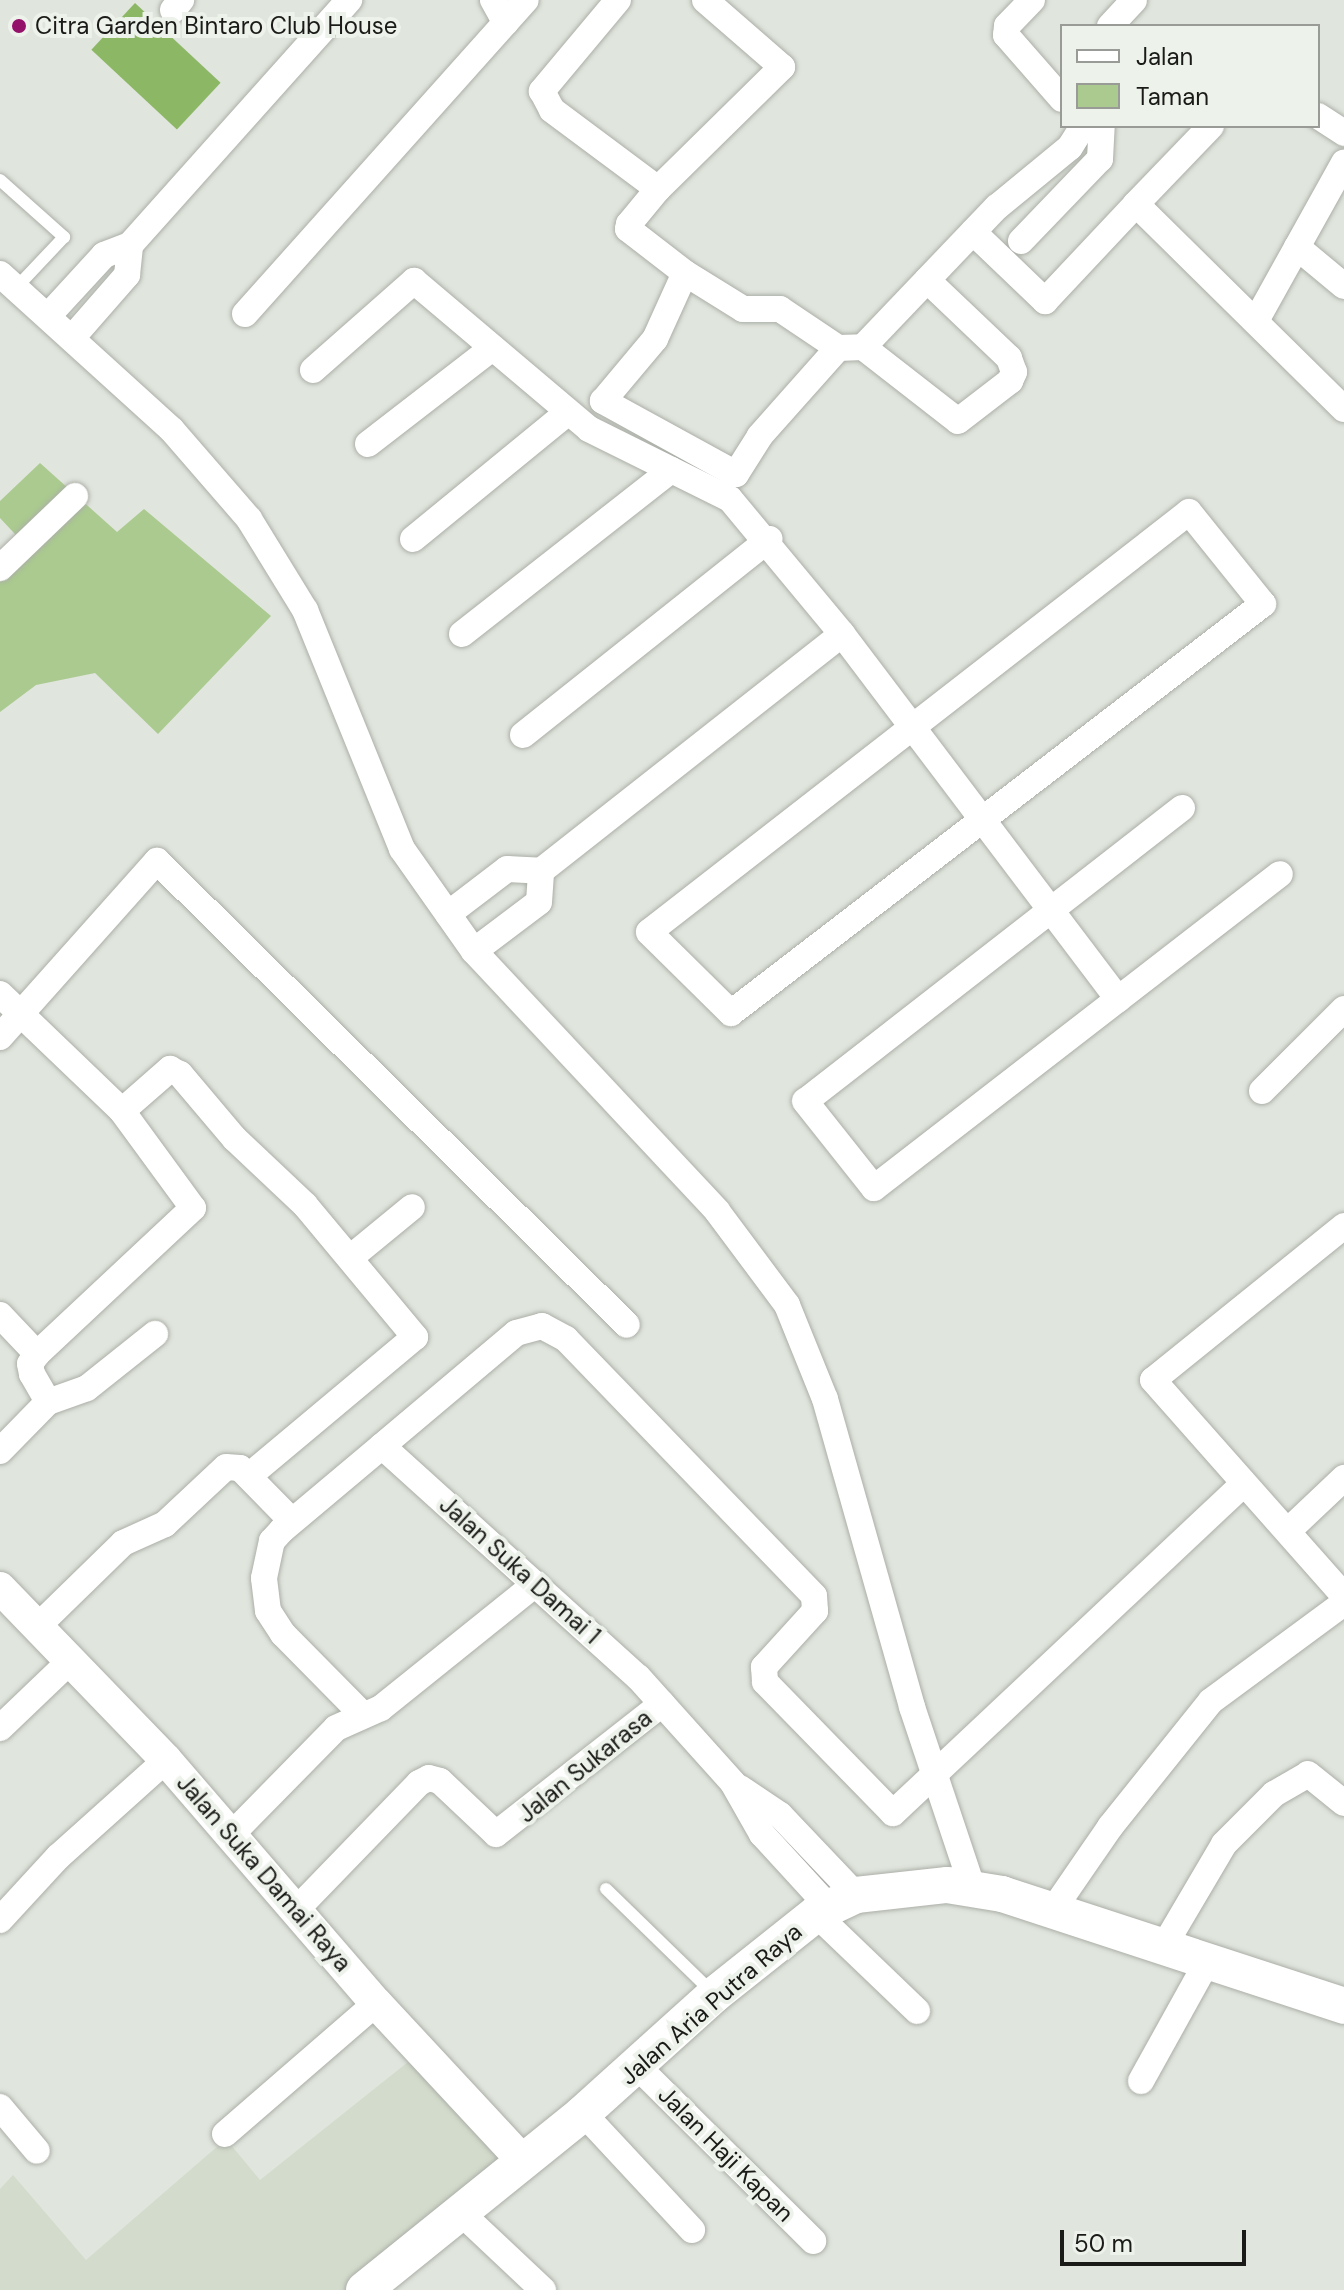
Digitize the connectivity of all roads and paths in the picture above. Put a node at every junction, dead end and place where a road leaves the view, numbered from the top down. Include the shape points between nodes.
1 (349, 0) edge
2 (526, 0) edge
3 (618, 0) edge
4 (705, 0) edge
5 (1032, 0) edge
6 (1134, 0) edge
7 (500, 11) edge
8 (1112, 24) edge
9 (1060, 97) edge
10 (1320, 117) edge
11 (1082, 128) edge
12 (1102, 128) edge
13 (1209, 128) edge
14 (1344, 133) edge
15 (1344, 163) edge
16 (0, 180) edge
17 (658, 189) junction
18 (1136, 204) junction
19 (973, 232) junction
20 (1021, 241) dead end
21 (130, 245) junction
22 (1297, 247) junction
23 (685, 273) junction
24 (927, 280) junction
25 (8, 281) edge
26 (1344, 286) edge
27 (245, 314) dead end
28 (48, 316) junction
29 (1257, 319) junction
30 (72, 338) junction
31 (492, 348) junction
32 (850, 348) junction
33 (313, 370) dead end
34 (1344, 409) edge
35 (568, 412) junction
36 (368, 444) dead end
37 (671, 470) junction
38 (75, 496) dead end
39 (413, 539) dead end
40 (769, 539) junction
41 (0, 568) edge
42 (462, 634) dead end
43 (842, 634) junction
44 (913, 727) junction
45 (523, 735) dead end
46 (1182, 808) dead end
47 (983, 819) junction
48 (541, 871) junction
49 (1280, 874) dead end
50 (1051, 909) junction
51 (448, 914) junction
52 (474, 951) junction
53 (0, 994) edge
54 (1118, 999) junction
55 (1344, 1009) edge
56 (20, 1017) junction
57 (0, 1037) edge
58 (1262, 1091) dead end
59 (122, 1111) junction
60 (412, 1207) dead end
61 (1344, 1226) edge
62 (350, 1258) junction
63 (0, 1315) edge
64 (627, 1325) dead end
65 (155, 1334) dead end
66 (37, 1354) junction
67 (48, 1402) junction
68 (382, 1446) junction
69 (0, 1451) edge
70 (249, 1476) junction
71 (1344, 1478) edge
72 (1243, 1484) junction
73 (291, 1520) junction
74 (1289, 1530) junction
75 (535, 1584) junction
76 (0, 1588) edge
77 (1344, 1596) edge
78 (1344, 1603) edge
79 (37, 1627) junction
80 (70, 1661) junction
81 (662, 1704) junction
82 (363, 1715) junction
83 (0, 1728) edge
84 (162, 1756) junction
85 (935, 1772) junction
86 (1344, 1803) edge
87 (232, 1834) junction
88 (606, 1889) dead end
89 (973, 1889) junction
90 (0, 1901) edge
91 (833, 1905) junction
92 (297, 1909) junction
93 (1053, 1910) junction
94 (0, 1920) edge
95 (1164, 1946) junction
96 (1207, 1962) junction
97 (714, 1995) junction
98 (376, 2003) junction
99 (1344, 2006) edge
100 (917, 2011) dead end
101 (638, 2067) junction
102 (1141, 2081) dead end
103 (0, 2107) edge
104 (583, 2113) junction
105 (225, 2134) dead end
106 (37, 2151) dead end
107 (524, 2162) junction
108 (460, 2212) junction
109 (692, 2230) dead end
110 (813, 2241) dead end
111 (364, 2290) edge
112 (543, 2290) edge

1 - 21 street
2 - 7 street
3 - 17 street via 542,91 552,110
4 - 17 street via 782,67
5 - 9 street via 1007,26 1006,35
6 - 8 street
7 - 27 street
10 - 14 street
11 - 19 street via 1070,147
12 - 20 street via 1100,159
13 - 18 street
15 - 22 street
16 - 25 lane via 64,237
17 - 23 street via 628,229
18 - 19 street via 1045,301
18 - 29 street
19 - 24 street
21 - 28 street via 104,255
21 - 30 street via 127,275
22 - 26 street
22 - 29 street
23 - 32 street via 743,309 780,309
23 - 32 street via 655,339 603,401 736,474 760,436
24 - 32 street
24 - 32 street via 1009,358 1014,372 1010,381 958,421
25 - 28 street
28 - 30 street
29 - 34 street
30 - 51 street via 172,430 249,519 305,610 402,849
31 - 33 street via 414,281
31 - 35 street
31 - 36 street
35 - 37 street via 589,429
35 - 39 street
37 - 40 street via 730,499
37 - 42 street
38 - 41 street
40 - 43 street
40 - 45 street
43 - 44 street
43 - 48 street
44 - 47 street
44 - 47 street via 649,932 731,1013
44 - 47 street via 1189,512 1263,604
46 - 50 street
47 - 50 street
48 - 51 street via 507,869
48 - 52 street via 539,902
49 - 54 street
50 - 54 street
50 - 54 street via 805,1101 874,1188
51 - 52 street
52 - 85 street via 717,1211 787,1305 825,1399
53 - 56 street
55 - 58 street
56 - 57 street
56 - 59 street
56 - 64 street via 157,861
59 - 62 street via 170,1069 180,1074
59 - 66 street via 193,1208
60 - 62 street
61 - 72 street via 1153,1380
62 - 70 street via 415,1340
63 - 66 street
65 - 67 street via 87,1388
66 - 67 street via 30,1364 32,1374
67 - 69 street
68 - 73 street
68 - 75 street, Jalan Suka Damai 1
68 - 85 street via 516,1333 542,1326 566,1339 814,1596 815,1611 764,1667 765,1682 893,1813
70 - 73 street
70 - 79 street via 235,1465 214,1475 165,1524 123,1543
71 - 74 street
72 - 74 street
72 - 85 street
73 - 82 street via 268,1554 268,1611
74 - 77 street
75 - 81 street, Jalan Suka Damai 1
75 - 82 street via 423,1677
76 - 79 street, Jalan Suka Damai Raya
78 - 93 street via 1211,1701 1110,1827
79 - 80 street, Jalan Suka Damai Raya
80 - 83 street
80 - 84 street, Jalan Suka Damai Raya
81 - 91 street, Jalan Suka Damai 1 via 733,1783 780,1815
81 - 92 street, Jalan Sukarasa via 496,1834 440,1781 429,1778 419,1783
82 - 87 street via 336,1728
84 - 87 street, Jalan Suka Damai Raya
84 - 90 street
84 - 94 street
85 - 89 street
86 - 95 street via 1308,1774 1274,1794 1224,1844
87 - 92 street, Jalan Suka Damai Raya
88 - 97 lane
89 - 91 main road via 947,1885
89 - 93 main road
91 - 97 main road, Jalan Aria Putra Raya
91 - 100 street, Jalan Suka Damai 1
92 - 98 street, Jalan Suka Damai Raya
93 - 95 main road
95 - 96 main road
96 - 99 main road
96 - 102 street
97 - 101 main road, Jalan Aria Putra Raya
98 - 105 street
98 - 107 street, Jalan Suka Damai Raya
101 - 104 main road, Jalan Aria Putra Raya
101 - 110 street, Jalan Haji Kapan
103 - 106 street
104 - 107 main road, Jalan Aria Putra Raya
104 - 109 street
107 - 108 main road, Jalan Aria Putra Raya
108 - 111 main road, Jalan Aria Putra Raya
108 - 112 street

